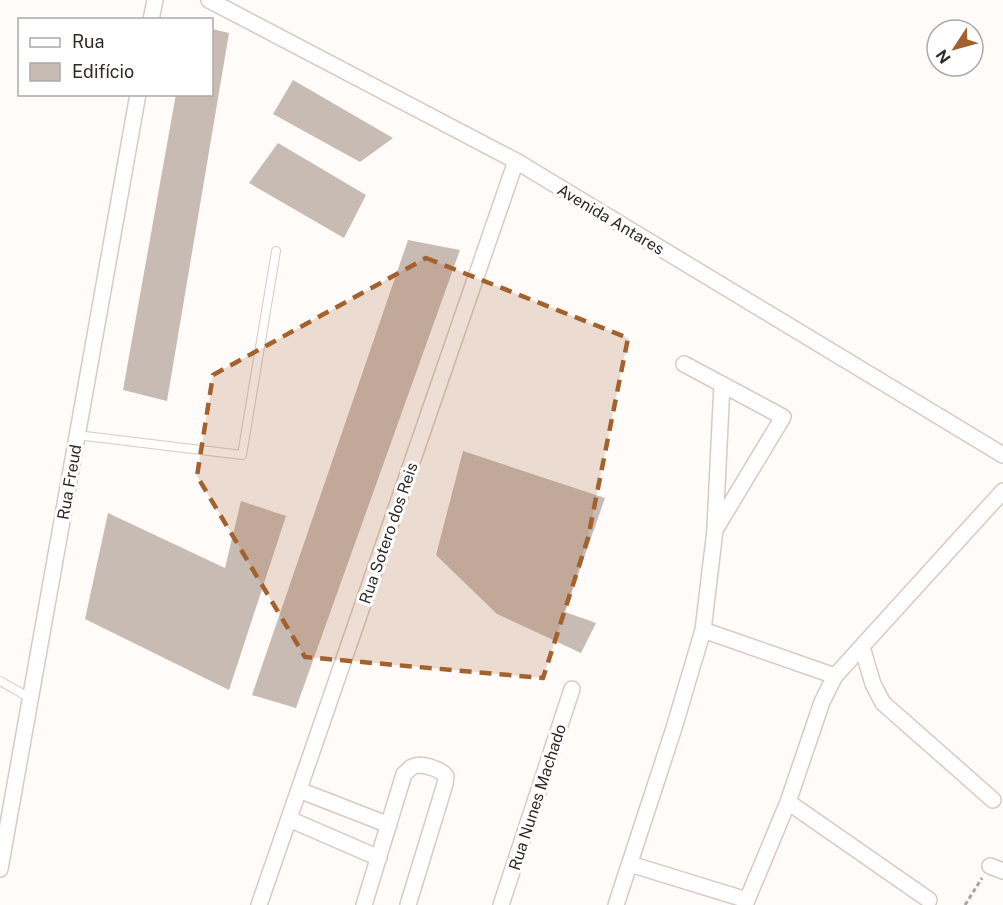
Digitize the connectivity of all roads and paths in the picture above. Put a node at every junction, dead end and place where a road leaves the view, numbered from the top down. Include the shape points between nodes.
1 (155, 0) edge
2 (209, 0) edge
3 (151, 18) edge
4 (138, 96) edge
5 (516, 161) junction
6 (276, 251) dead end
7 (684, 364) dead end
8 (722, 384) junction
9 (77, 435) junction
10 (1003, 455) edge
11 (1003, 491) edge
12 (715, 530) junction
13 (703, 630) junction
14 (862, 647) junction
15 (836, 676) junction
16 (0, 681) edge
17 (572, 689) dead end
18 (30, 698) junction
19 (299, 790) junction
20 (993, 801) dead end
21 (788, 802) junction
22 (289, 819) junction
23 (388, 825) junction
24 (379, 858) junction
25 (630, 864) junction
26 (0, 869) edge
27 (929, 900) dead end
28 (746, 903) edge
29 (259, 905) edge
30 (364, 905) edge
31 (408, 905) edge
32 (501, 905) edge
33 (616, 905) edge

1 - 3 street
2 - 5 street, Avenida Antares
4 - 9 street, Rua Freud
5 - 10 street, Avenida Antares
5 - 19 street, Rua Sotero dos Reis
6 - 9 lane via 242,455
7 - 8 street
8 - 12 street
8 - 12 street via 783,417
9 - 18 street, Rua Freud
11 - 14 street
12 - 13 street
13 - 15 street
13 - 25 street
14 - 15 street
14 - 20 street via 883,703
15 - 21 street via 822,702
16 - 18 lane
17 - 32 street, Rua Nunes Machado
18 - 26 street, Rua Freud
19 - 22 street, Rua Sotero dos Reis
19 - 23 street
21 - 27 street
21 - 28 street
22 - 24 street
22 - 29 street, Rua Sotero dos Reis
23 - 24 street
23 - 31 street via 405,774 412,767 421,765 442,771 445,784
24 - 30 street
25 - 28 street
25 - 33 street

